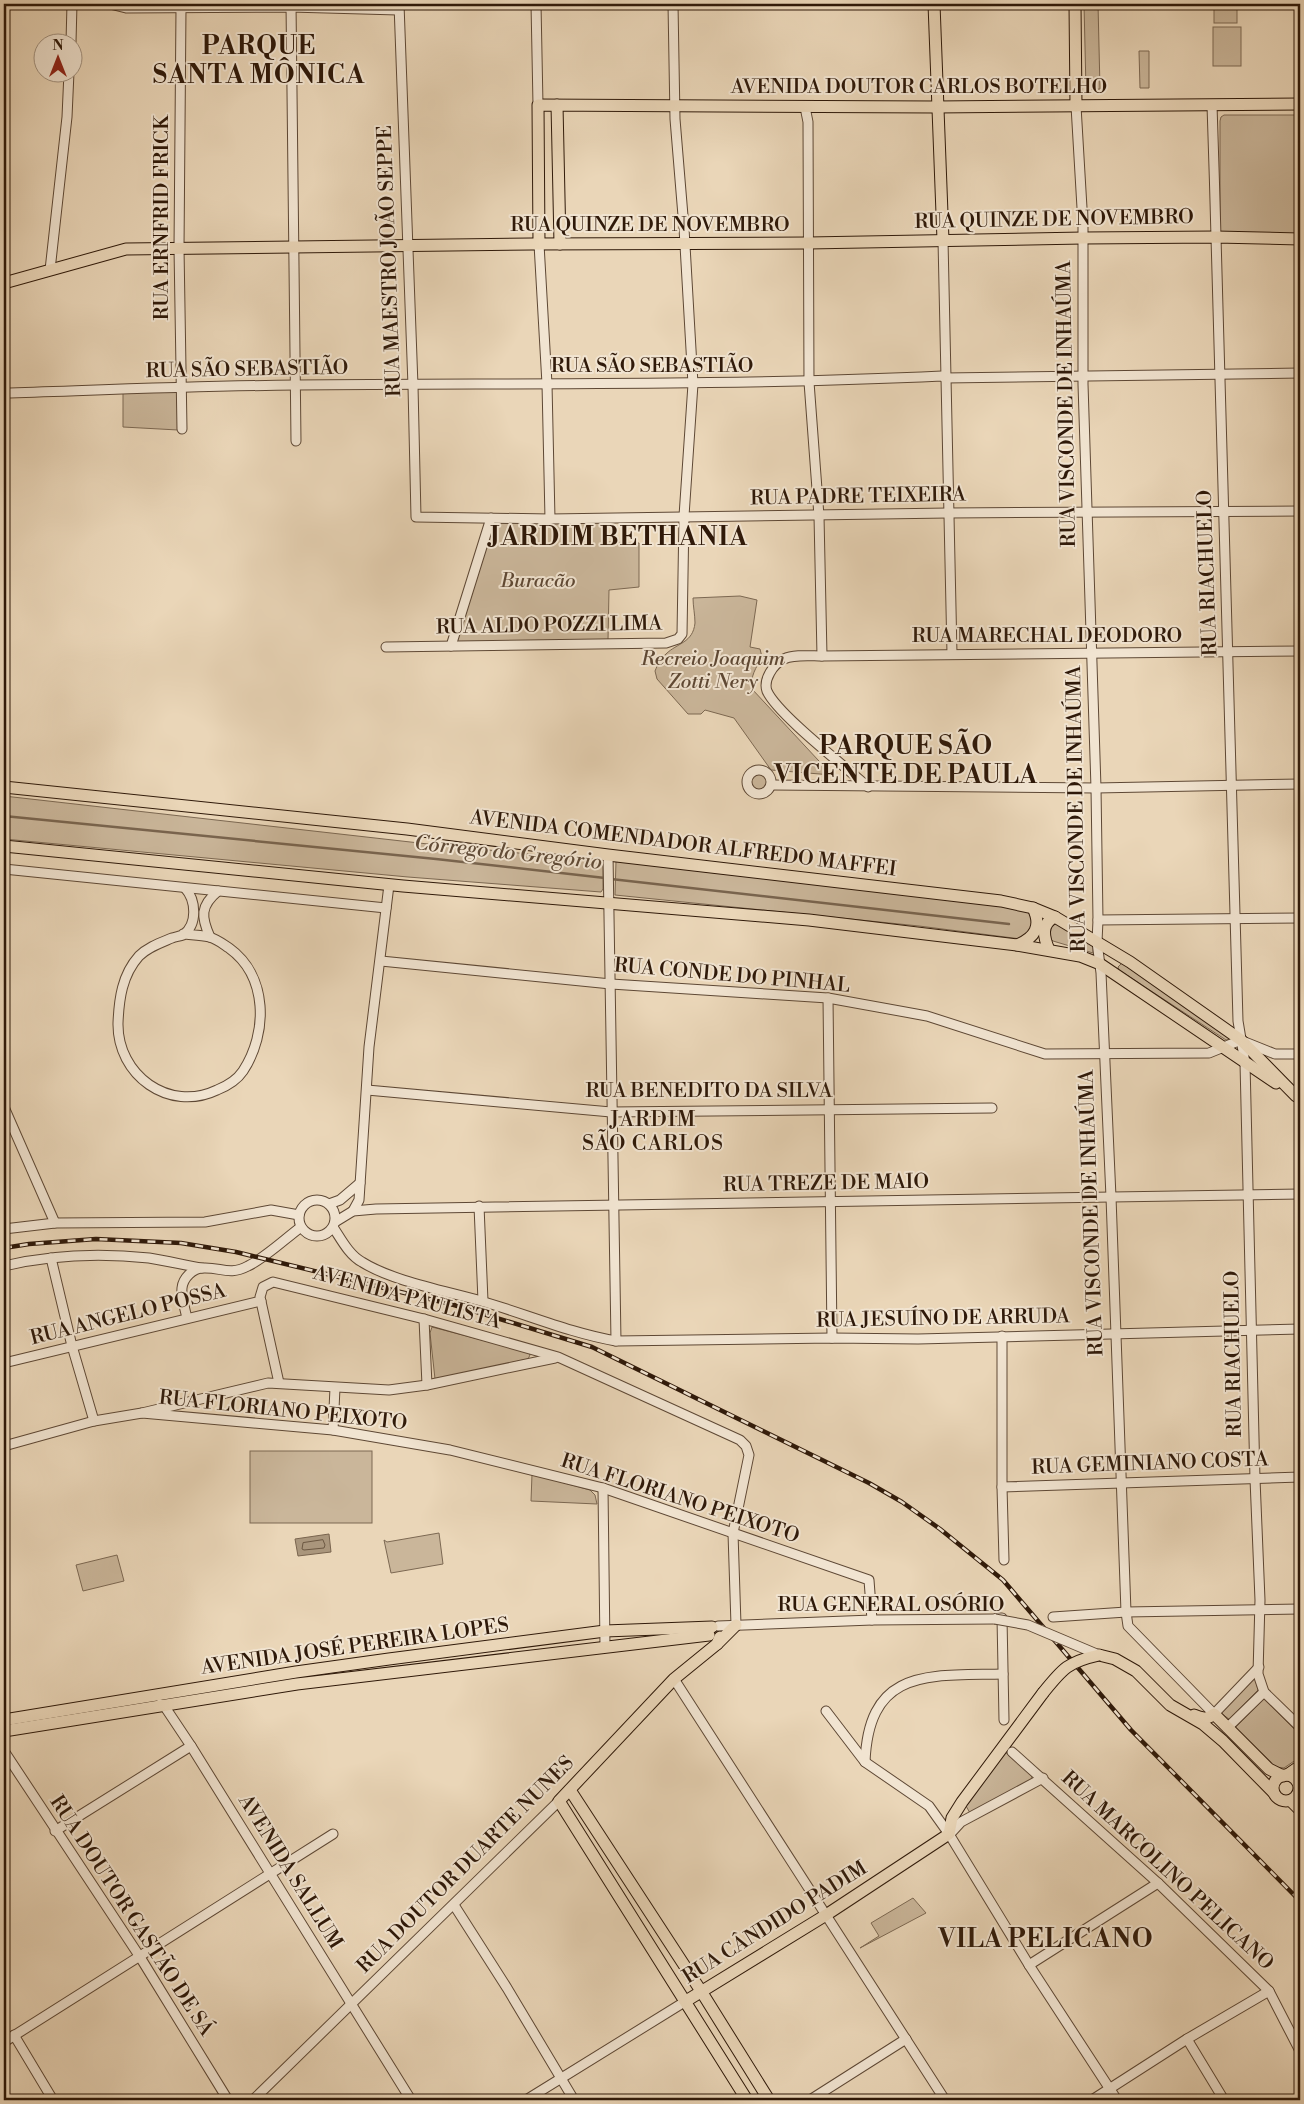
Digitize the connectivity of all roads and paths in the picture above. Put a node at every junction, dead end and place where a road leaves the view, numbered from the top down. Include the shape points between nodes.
1 (72, 4) edge
2 (110, 4) edge
3 (536, 4) edge
4 (673, 4) edge
5 (934, 4) edge
6 (1075, 4) edge
7 (290, 5) edge
8 (120, 6) edge
9 (399, 7) edge
10 (180, 8) junction
11 (71, 32) edge
12 (69, 82) edge
13 (1212, 104) junction
14 (1300, 104) edge
15 (538, 105) junction
16 (558, 105) junction
17 (675, 106) junction
18 (1076, 106) junction
19 (806, 107) junction
20 (936, 107) junction
21 (558, 127) junction
22 (538, 128) junction
23 (538, 226) junction
24 (560, 226) junction
25 (1216, 237) junction
26 (1083, 238) junction
27 (1300, 239) edge
28 (943, 240) junction
29 (684, 242) junction
30 (808, 243) junction
31 (539, 244) junction
32 (560, 244) junction
33 (294, 246) junction
34 (407, 246) junction
35 (179, 248) junction
36 (50, 270) junction
37 (4, 284) edge
38 (1300, 373) edge
39 (1222, 374) junction
40 (1083, 375) junction
41 (944, 378) junction
42 (809, 382) junction
43 (547, 384) junction
44 (693, 384) junction
45 (296, 385) junction
46 (413, 386) junction
47 (180, 388) junction
48 (4, 393) edge
49 (182, 429) dead end
50 (296, 440) dead end
51 (1300, 511) edge
52 (1223, 512) junction
53 (948, 513) junction
54 (1086, 513) junction
55 (684, 516) junction
56 (819, 516) junction
57 (416, 518) joint
58 (491, 518) junction
59 (550, 519) junction
60 (451, 646) junction
61 (386, 647) dead end
62 (1300, 651) edge
63 (1229, 652) junction
64 (952, 654) junction
65 (1092, 654) junction
66 (822, 656) junction
67 (1300, 784) edge
68 (772, 785) dead end
69 (868, 786) junction
70 (1232, 786) junction
71 (4, 788) edge
72 (1096, 788) junction
73 (4, 846) edge
74 (608, 861) junction
75 (4, 869) edge
76 (389, 885) junction
77 (185, 888) junction
78 (218, 891) junction
79 (609, 899) junction
80 (386, 908) junction
81 (1033, 908) junction
82 (1054, 918) junction
83 (1300, 918) edge
84 (1235, 919) junction
85 (1098, 920) junction
86 (183, 934) junction
87 (210, 938) junction
88 (1097, 942) junction
89 (1017, 945) junction
90 (1049, 950) junction
91 (380, 961) junction
92 (1100, 964) junction
93 (611, 984) junction
94 (828, 998) junction
95 (1240, 1040) junction
96 (1224, 1048) junction
97 (1104, 1054) junction
98 (1300, 1054) edge
99 (1245, 1063) junction
100 (366, 1090) junction
101 (1298, 1098) edge
102 (4, 1107) edge
103 (830, 1108) junction
104 (992, 1108) dead end
105 (612, 1112) junction
106 (360, 1183) junction
107 (1300, 1194) edge
108 (1247, 1195) junction
109 (1111, 1196) junction
110 (831, 1202) junction
111 (329, 1204) junction
112 (614, 1204) junction
113 (479, 1206) junction
114 (353, 1211) junction
115 (299, 1215) junction
116 (55, 1222) junction
117 (334, 1224) junction
118 (301, 1227) junction
119 (4, 1229) edge
120 (51, 1258) junction
121 (4, 1266) edge
122 (202, 1268) junction
123 (261, 1301) junction
124 (483, 1301) junction
125 (187, 1318) junction
126 (424, 1319) junction
127 (1300, 1329) edge
128 (1251, 1330) junction
129 (1116, 1335) junction
130 (1002, 1336) junction
131 (832, 1338) junction
132 (616, 1341) junction
133 (72, 1346) junction
134 (558, 1357) junction
135 (4, 1363) edge
136 (279, 1384) junction
137 (427, 1384) junction
138 (335, 1388) junction
139 (142, 1413) junction
140 (94, 1421) junction
141 (333, 1430) junction
142 (4, 1446) edge
143 (1300, 1477) edge
144 (1255, 1478) junction
145 (1121, 1483) junction
146 (1002, 1487) junction
147 (603, 1488) junction
148 (734, 1533) junction
149 (1004, 1560) dead end
150 (1300, 1609) edge
151 (1260, 1610) junction
152 (1126, 1612) junction
153 (1053, 1617) dead end
154 (997, 1619) junction
155 (872, 1620) junction
156 (736, 1625) junction
157 (605, 1631) junction
158 (714, 1634) junction
159 (605, 1647) junction
160 (1099, 1656) junction
161 (1259, 1667) junction
162 (296, 1672) junction
163 (1003, 1674) junction
164 (674, 1679) junction
165 (297, 1684) junction
166 (1264, 1692) junction
167 (147, 1696) junction
168 (165, 1706) junction
169 (1174, 1708) junction
170 (826, 1711) dead end
171 (1214, 1714) junction
172 (4, 1720) edge
173 (1004, 1720) dead end
174 (1300, 1727) edge
175 (1227, 1728) junction
176 (4, 1730) edge
177 (191, 1746) junction
178 (4, 1751) edge
179 (1012, 1752) dead end
180 (865, 1762) junction
181 (1300, 1766) edge
182 (1285, 1776) junction
183 (1044, 1778) junction
184 (570, 1790) junction
185 (1273, 1792) junction
186 (1291, 1800) junction
187 (559, 1801) junction
188 (1300, 1810) edge
189 (55, 1831) junction
190 (334, 1834) dead end
191 (949, 1834) junction
192 (271, 1874) junction
193 (1158, 1883) junction
194 (454, 1905) junction
195 (826, 1914) junction
196 (140, 1957) junction
197 (1029, 1965) junction
198 (702, 1991) junction
199 (1269, 1991) junction
200 (686, 2001) junction
201 (351, 2005) junction
202 (14, 2035) junction
203 (906, 2039) junction
204 (1188, 2039) junction
205 (4, 2042) edge
206 (1300, 2051) edge
207 (561, 2078) junction
208 (1110, 2089) junction
209 (53, 2100) edge
210 (228, 2100) edge
211 (253, 2100) edge
212 (410, 2100) edge
213 (526, 2100) edge
214 (574, 2100) edge
215 (747, 2100) edge
216 (769, 2100) edge
217 (810, 2100) edge
218 (945, 2100) edge
219 (1092, 2100) edge
220 (1117, 2100) edge
221 (1224, 2100) edge

1 - 11 street
2 - 8 street
3 - 15 street
4 - 17 street, RUA ALDO POZZI LIMA
5 - 20 main road
6 - 18 main road, RUA VISCONDE DE INHAÚMA
7 - 9 street
7 - 10 street
7 - 33 street
8 - 10 street
9 - 34 street, RUA MAESTRO JOÃO SEPPE
10 - 35 street, RUA ERNFRID FRICK
12 - 36 street
13 - 14 main road, AVENIDA DOUTOR CARLOS BOTELHO
13 - 18 main road, AVENIDA DOUTOR CARLOS BOTELHO
13 - 25 street, RUA RIACHUELO
15 - 16 main road, AVENIDA DOUTOR CARLOS BOTELHO
15 - 22 main road
16 - 17 main road, AVENIDA DOUTOR CARLOS BOTELHO
16 - 21 main road
17 - 19 main road, AVENIDA DOUTOR CARLOS BOTELHO
17 - 29 street, RUA ALDO POZZI LIMA
18 - 20 main road, AVENIDA DOUTOR CARLOS BOTELHO
18 - 26 street, RUA VISCONDE DE INHAÚMA
19 - 20 main road, AVENIDA DOUTOR CARLOS BOTELHO
19 - 30 street
20 - 28 main road
21 - 22 main road via 554,122 544,120
21 - 24 main road
22 - 23 main road
23 - 24 main road via 552,233
23 - 31 main road
24 - 32 main road
25 - 26 main road, RUA QUINZE DE NOVEMBRO
25 - 27 main road, RUA QUINZE DE NOVEMBRO
25 - 39 street, RUA RIACHUELO
26 - 28 main road, RUA QUINZE DE NOVEMBRO
26 - 40 street, RUA VISCONDE DE INHAÚMA
28 - 30 main road, RUA QUINZE DE NOVEMBRO
28 - 41 street
29 - 30 main road, RUA QUINZE DE NOVEMBRO
29 - 32 main road, RUA QUINZE DE NOVEMBRO
29 - 44 street, RUA ALDO POZZI LIMA
30 - 42 street
31 - 32 main road, RUA QUINZE DE NOVEMBRO
31 - 34 main road, RUA QUINZE DE NOVEMBRO
31 - 43 street
33 - 34 main road, RUA QUINZE DE NOVEMBRO
33 - 35 main road, RUA QUINZE DE NOVEMBRO
33 - 45 street
34 - 46 street, RUA MAESTRO JOÃO SEPPE
35 - 36 main road, RUA QUINZE DE NOVEMBRO via 126,249
35 - 47 street, RUA ERNFRID FRICK
36 - 37 main road, RUA QUINZE DE NOVEMBRO
38 - 39 street, RUA SÃO SEBASTIÃO
39 - 40 street, RUA SÃO SEBASTIÃO
39 - 52 street, RUA RIACHUELO
40 - 41 street, RUA SÃO SEBASTIÃO
40 - 54 street, RUA VISCONDE DE INHAÚMA
41 - 42 street, RUA SÃO SEBASTIÃO
41 - 53 street
42 - 44 street, RUA SÃO SEBASTIÃO
42 - 56 street
43 - 44 street, RUA SÃO SEBASTIÃO
43 - 46 street, RUA SÃO SEBASTIÃO
43 - 59 street
44 - 55 street, RUA ALDO POZZI LIMA
45 - 46 street, RUA SÃO SEBASTIÃO
45 - 47 street, RUA SÃO SEBASTIÃO
45 - 50 street
46 - 57 street, RUA MAESTRO JOÃO SEPPE
47 - 48 street, RUA SÃO SEBASTIÃO
47 - 49 street, RUA ERNFRID FRICK
51 - 52 street, RUA PADRE TEIXEIRA
52 - 54 street, RUA PADRE TEIXEIRA
52 - 63 street, RUA RIACHUELO
53 - 54 street, RUA PADRE TEIXEIRA
53 - 56 street, RUA PADRE TEIXEIRA
53 - 64 street
54 - 65 street, RUA VISCONDE DE INHAÚMA
55 - 56 street, RUA PADRE TEIXEIRA
55 - 59 street, RUA PADRE TEIXEIRA
55 - 60 street, RUA ALDO POZZI LIMA via 682,634 678,639 666,643
56 - 66 street
57 - 58 street, RUA PADRE TEIXEIRA
58 - 59 street, RUA PADRE TEIXEIRA
58 - 60 street
60 - 61 street, RUA ALDO POZZI LIMA
62 - 63 street, RUA MARECHAL DEODORO
63 - 65 street, RUA MARECHAL DEODORO
63 - 70 street, RUA RIACHUELO
64 - 65 street, RUA MARECHAL DEODORO
64 - 66 street, RUA MARECHAL DEODORO
65 - 72 street, RUA VISCONDE DE INHAÚMA
66 - 69 street, RUA MARECHAL DEODORO via 784,659 772,670 766,685 768,692 798,726
67 - 70 street
68 - 69 street
69 - 72 street
70 - 72 street
70 - 84 street, RUA RIACHUELO
71 - 74 main road, AVENIDA COMENDADOR ALFREDO MAFFEI via 407,829
72 - 85 street, RUA VISCONDE DE INHAÚMA
73 - 76 main road, AVENIDA COMENDADOR ALFREDO MAFFEI
74 - 79 street
74 - 81 main road, AVENIDA COMENDADOR ALFREDO MAFFEI via 1001,901
75 - 77 street
76 - 79 main road, AVENIDA COMENDADOR ALFREDO MAFFEI
76 - 80 street
77 - 78 street
77 - 86 street via 191,894 194,911 192,921
78 - 80 street
78 - 87 street via 203,912 203,922
79 - 89 main road, AVENIDA COMENDADOR ALFREDO MAFFEI
79 - 93 street
80 - 91 street
81 - 82 main road, AVENIDA COMENDADOR ALFREDO MAFFEI
81 - 89 main road via 1038,925 1035,933
82 - 88 main road, AVENIDA COMENDADOR ALFREDO MAFFEI
82 - 90 main road via 1044,929
83 - 84 street
84 - 85 street
84 - 95 street, RUA RIACHUELO
85 - 88 street, RUA VISCONDE DE INHAÚMA
86 - 87 street
86 - 87 street via 152,946 132,965 121,994 118,1025 123,1051 138,1077 151,1088 179,1097 194,1097 227,1086 240,1076 252,1058 256,1041 260,1000 256,982 245,962
88 - 92 street, RUA VISCONDE DE INHAÚMA
88 - 95 main road, AVENIDA COMENDADOR ALFREDO MAFFEI
89 - 90 main road, AVENIDA COMENDADOR ALFREDO MAFFEI
90 - 92 main road, AVENIDA COMENDADOR ALFREDO MAFFEI
91 - 93 street, RUA CONDE DO PINHAL
91 - 100 street
92 - 96 main road, AVENIDA COMENDADOR ALFREDO MAFFEI
92 - 97 street, RUA VISCONDE DE INHAÚMA
93 - 94 street, RUA CONDE DO PINHAL
93 - 105 street
94 - 97 street, RUA CONDE DO PINHAL via 927,1016 1045,1054
94 - 103 street
95 - 96 street
95 - 98 street via 1275,1054
95 - 99 street, RUA RIACHUELO
95 - 101 main road, AVENIDA COMENDADOR ALFREDO MAFFEI
96 - 97 street, RUA CONDE DO PINHAL via 1209,1053
96 - 99 main road, AVENIDA COMENDADOR ALFREDO MAFFEI
97 - 109 street, RUA VISCONDE DE INHAÚMA
99 - 101 main road, AVENIDA COMENDADOR ALFREDO MAFFEI
99 - 108 street, RUA RIACHUELO
100 - 105 street, RUA BENEDITO DA SILVA
100 - 106 street
102 - 116 street
103 - 104 street, RUA BENEDITO DA SILVA
103 - 105 street, RUA BENEDITO DA SILVA
103 - 110 street
105 - 112 street
106 - 111 street
106 - 114 street
107 - 108 street, RUA TREZE DE MAIO
108 - 109 street, RUA TREZE DE MAIO
108 - 128 street, RUA RIACHUELO
109 - 110 street, RUA TREZE DE MAIO
109 - 129 street, RUA VISCONDE DE INHAÚMA
110 - 112 street, RUA TREZE DE MAIO
110 - 131 street
111 - 115 street via 311,1201
111 - 117 street via 333,1209
112 - 113 street, RUA TREZE DE MAIO
112 - 132 street
113 - 114 street, RUA TREZE DE MAIO
113 - 124 street
114 - 117 street, RUA TREZE DE MAIO
115 - 116 street via 271,1210 205,1222
115 - 118 street
116 - 119 street
117 - 118 street via 323,1235 317,1236
117 - 124 street, AVENIDA PAULISTA via 350,1252 361,1262 384,1273
118 - 122 street via 249,1266 226,1272
120 - 121 street
120 - 122 street via 147,1258
120 - 133 street
122 - 125 street via 192,1272 183,1282 181,1290
123 - 125 street, RUA ANGELO POSSA
123 - 126 street, AVENIDA PAULISTA via 263,1286 279,1282
123 - 136 street
124 - 132 street, AVENIDA PAULISTA
125 - 133 street, RUA ANGELO POSSA
126 - 134 street, AVENIDA PAULISTA
126 - 137 street
127 - 128 street, RUA JESUÍNO DE ARRUDA
128 - 129 street, RUA JESUÍNO DE ARRUDA
128 - 144 street, RUA RIACHUELO
129 - 130 street, RUA JESUÍNO DE ARRUDA
129 - 145 street, RUA VISCONDE DE INHAÚMA
130 - 131 street, RUA JESUÍNO DE ARRUDA
130 - 146 street
131 - 132 street, RUA JESUÍNO DE ARRUDA
133 - 135 street, RUA ANGELO POSSA
133 - 140 street
134 - 137 street
134 - 148 street, AVENIDA PAULISTA via 740,1440 749,1454
136 - 138 street
136 - 139 street via 268,1383
137 - 138 street via 389,1390
138 - 141 street
139 - 140 street
139 - 141 street, RUA FLORIANO PEIXOTO
140 - 142 street
141 - 147 street, RUA FLORIANO PEIXOTO via 450,1450
143 - 144 street, RUA GEMINIANO COSTA
144 - 145 street, RUA GEMINIANO COSTA
144 - 151 street, RUA RIACHUELO
145 - 146 street, RUA GEMINIANO COSTA
145 - 152 street, RUA VISCONDE DE INHAÚMA
146 - 149 street
147 - 148 street, RUA FLORIANO PEIXOTO
147 - 157 street
148 - 155 street, RUA FLORIANO PEIXOTO via 869,1580
148 - 156 street
150 - 151 street
151 - 152 street
151 - 161 street, RUA RIACHUELO
152 - 153 street
152 - 171 street via 1128,1626
154 - 155 street, RUA GENERAL OSÓRIO
154 - 160 street, RUA GENERAL OSÓRIO, bridge via 1028,1625
154 - 163 street
155 - 156 street, RUA GENERAL OSÓRIO
156 - 158 main road
156 - 158 street, AVENIDA JOSÉ PEREIRA LOPES
157 - 158 main road, AVENIDA JOSÉ PEREIRA LOPES
157 - 159 street
157 - 162 main road, AVENIDA JOSÉ PEREIRA LOPES
158 - 159 main road, AVENIDA JOSÉ PEREIRA LOPES
158 - 164 main road, RUA DOUTOR DUARTE NUNES via 704,1655
159 - 165 main road, AVENIDA JOSÉ PEREIRA LOPES
160 - 169 main road via 1115,1659 1136,1671
160 - 191 main road, bridge via 1063,1668 962,1802 952,1818
161 - 166 street, RUA RIACHUELO
161 - 171 street
162 - 165 main road
162 - 167 main road, AVENIDA JOSÉ PEREIRA LOPES
163 - 173 street
163 - 180 street via 929,1676 898,1689 883,1701 872,1719
164 - 184 main road, RUA DOUTOR DUARTE NUNES
164 - 195 street
165 - 168 main road, AVENIDA JOSÉ PEREIRA LOPES
166 - 174 street
166 - 175 street
167 - 168 street, AVENIDA SALLUM
167 - 172 main road, AVENIDA JOSÉ PEREIRA LOPES
168 - 176 main road, AVENIDA JOSÉ PEREIRA LOPES
168 - 177 street, AVENIDA SALLUM
169 - 171 main road via 1204,1718
169 - 185 main road via 1203,1724
170 - 180 street
171 - 175 main road
175 - 182 main road via 1269,1769
177 - 189 street
177 - 192 street, AVENIDA SALLUM
178 - 189 street, RUA DOUTOR GASTÃO DE SÁ
179 - 183 street, RUA MARCOLINO PELICANO
180 - 191 street via 929,1806
181 - 182 main road
182 - 185 main road via 1274,1784
182 - 186 main road via 1295,1779 1299,1786 1297,1795
183 - 191 street, RUA CÂNDIDO PADIM via 961,1822
183 - 193 street, RUA MARCOLINO PELICANO
184 - 187 main road, RUA DOUTOR DUARTE NUNES
184 - 198 main road
185 - 186 main road via 1282,1801
186 - 188 main road
187 - 194 street, RUA DOUTOR DUARTE NUNES
187 - 200 main road
189 - 196 street, RUA DOUTOR GASTÃO DE SÁ
190 - 192 street
191 - 195 main road, RUA CÂNDIDO PADIM
191 - 197 street
192 - 196 street
192 - 201 street, AVENIDA SALLUM
193 - 197 street
193 - 199 street, RUA MARCOLINO PELICANO
194 - 201 street, RUA DOUTOR DUARTE NUNES
194 - 207 street
195 - 198 main road, RUA CÂNDIDO PADIM
195 - 203 street
196 - 202 street
196 - 210 street, RUA DOUTOR GASTÃO DE SÁ
197 - 208 street
198 - 200 main road, RUA CÂNDIDO PADIM
198 - 216 main road
199 - 204 street
199 - 206 street, RUA MARCOLINO PELICANO
200 - 207 street, RUA CÂNDIDO PADIM
200 - 215 main road
201 - 211 street, RUA DOUTOR DUARTE NUNES
201 - 212 street, AVENIDA SALLUM
202 - 205 street
202 - 209 street
203 - 217 street
203 - 218 street
204 - 208 street
204 - 221 street
207 - 213 street, RUA CÂNDIDO PADIM
207 - 214 street
208 - 219 street
208 - 220 street

